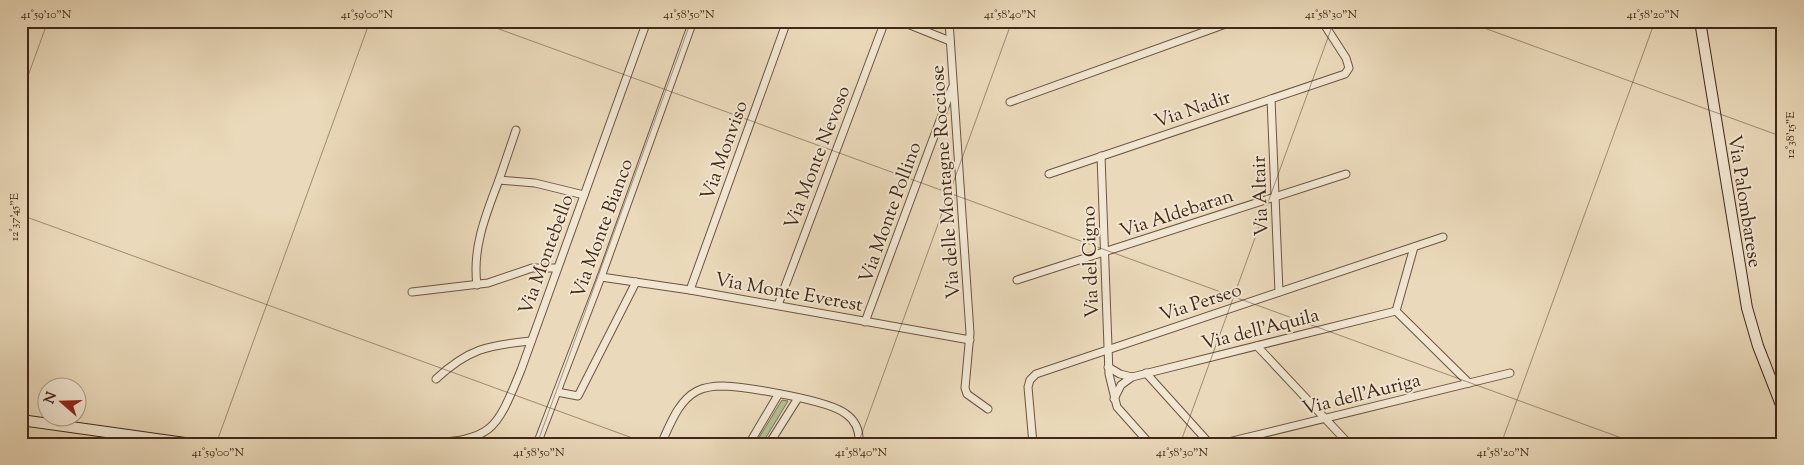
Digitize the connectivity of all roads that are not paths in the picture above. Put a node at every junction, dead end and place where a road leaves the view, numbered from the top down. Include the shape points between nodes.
1 (647, 21) edge
2 (693, 21) edge
3 (787, 21) edge
4 (885, 21) edge
5 (900, 21) edge
6 (949, 21) edge
7 (1234, 21) edge
8 (1322, 21) edge
9 (1700, 21) edge
10 (950, 41) junction
11 (953, 85) junction
12 (1271, 99) junction
13 (1010, 102) dead end
14 (516, 130) dead end
15 (1101, 156) junction
16 (1049, 174) dead end
17 (1346, 174) dead end
18 (499, 180) junction
19 (584, 195) junction
20 (1275, 196) junction
21 (1443, 237) dead end
22 (1414, 247) junction
23 (1105, 253) junction
24 (558, 268) junction
25 (601, 277) junction
26 (1016, 280) dead end
27 (636, 282) junction
28 (477, 285) junction
29 (690, 290) junction
30 (412, 292) dead end
31 (1279, 292) junction
32 (778, 305) junction
33 (1396, 311) junction
34 (865, 322) junction
35 (970, 340) junction
36 (531, 341) junction
37 (1257, 346) junction
38 (1109, 348) junction
39 (1108, 366) junction
40 (1510, 372) dead end
41 (1146, 373) junction
42 (1132, 377) junction
43 (436, 379) dead end
44 (1469, 383) junction
45 (557, 392) junction
46 (778, 395) junction
47 (798, 398) junction
48 (1114, 398) junction
49 (988, 409) dead end
50 (1783, 410) edge
51 (1326, 418) junction
52 (21, 420) edge
53 (181, 443) edge
54 (192, 444) edge
55 (423, 444) edge
56 (537, 444) edge
57 (660, 444) edge
58 (749, 444) edge
59 (769, 444) edge
60 (859, 444) edge
61 (1032, 444) edge
62 (1150, 444) edge
63 (1210, 444) edge
64 (1220, 444) edge
65 (1349, 444) edge

1 - 19 street, Via Montebello
2 - 25 street, Via Monte Bianco
3 - 29 street, Via Monviso
4 - 32 street, Via Monte Nevoso
5 - 10 street
6 - 10 street, Via delle Montagne Rocciose
7 - 13 street
8 - 12 street, Via Nadir via 1346,58 1349,67 1346,73
9 - 50 main road, Via Palombarese via 1747,308
10 - 11 street, Via delle Montagne Rocciose
11 - 34 street, Via Monte Pollino
11 - 35 street, Via delle Montagne Rocciose
12 - 15 street, Via Nadir
12 - 20 street, Via Altair
14 - 18 street
15 - 16 street, Via Nadir
15 - 23 street, Via del Cigno
17 - 20 street, Via Aldebaran
18 - 19 street via 535,182
18 - 28 street via 480,233 475,264
19 - 24 street, Via Montebello
20 - 23 street, Via Aldebaran
20 - 31 street, Via Altair
21 - 22 street, Via Perseo
22 - 31 street, Via Perseo
22 - 33 street
23 - 26 street, Via Aldebaran
23 - 38 street, Via del Cigno
24 - 28 street via 532,268
24 - 36 street, Via Montebello
25 - 27 street, Via Monte Everest
25 - 45 street, Via Monte Bianco
27 - 29 street, Via Monte Everest
27 - 45 street via 578,396
28 - 30 street
29 - 32 street, Via Monte Everest
31 - 38 street, Via Perseo
32 - 34 street, Via Monte Everest
33 - 37 street, Via dell'Aquila
33 - 44 street
34 - 35 street, Via Monte Everest
35 - 49 street, Via delle Montagne Rocciose via 965,390
36 - 43 street via 479,349 459,359
36 - 55 street, Via Montebello via 509,397 489,430 460,441
37 - 41 street, Via dell'Aquila
37 - 51 street
38 - 39 street, Via del Cigno
38 - 61 street, Via Perseo via 1031,378 1028,390
39 - 42 street
39 - 48 street, Via del Cigno
40 - 44 street, Via dell'Auriga
41 - 42 street, Via dell'Aquila
41 - 63 street
42 - 48 street
44 - 51 street, Via dell'Auriga
45 - 56 street, Via Monte Bianco
46 - 47 street
46 - 57 street via 724,386 700,390 682,405
46 - 58 street
47 - 59 street
47 - 60 street via 826,404 845,413 857,427
48 - 62 street via 1120,411
51 - 64 street, Via dell'Auriga
51 - 65 street
52 - 53 main road
53 - 54 main road

